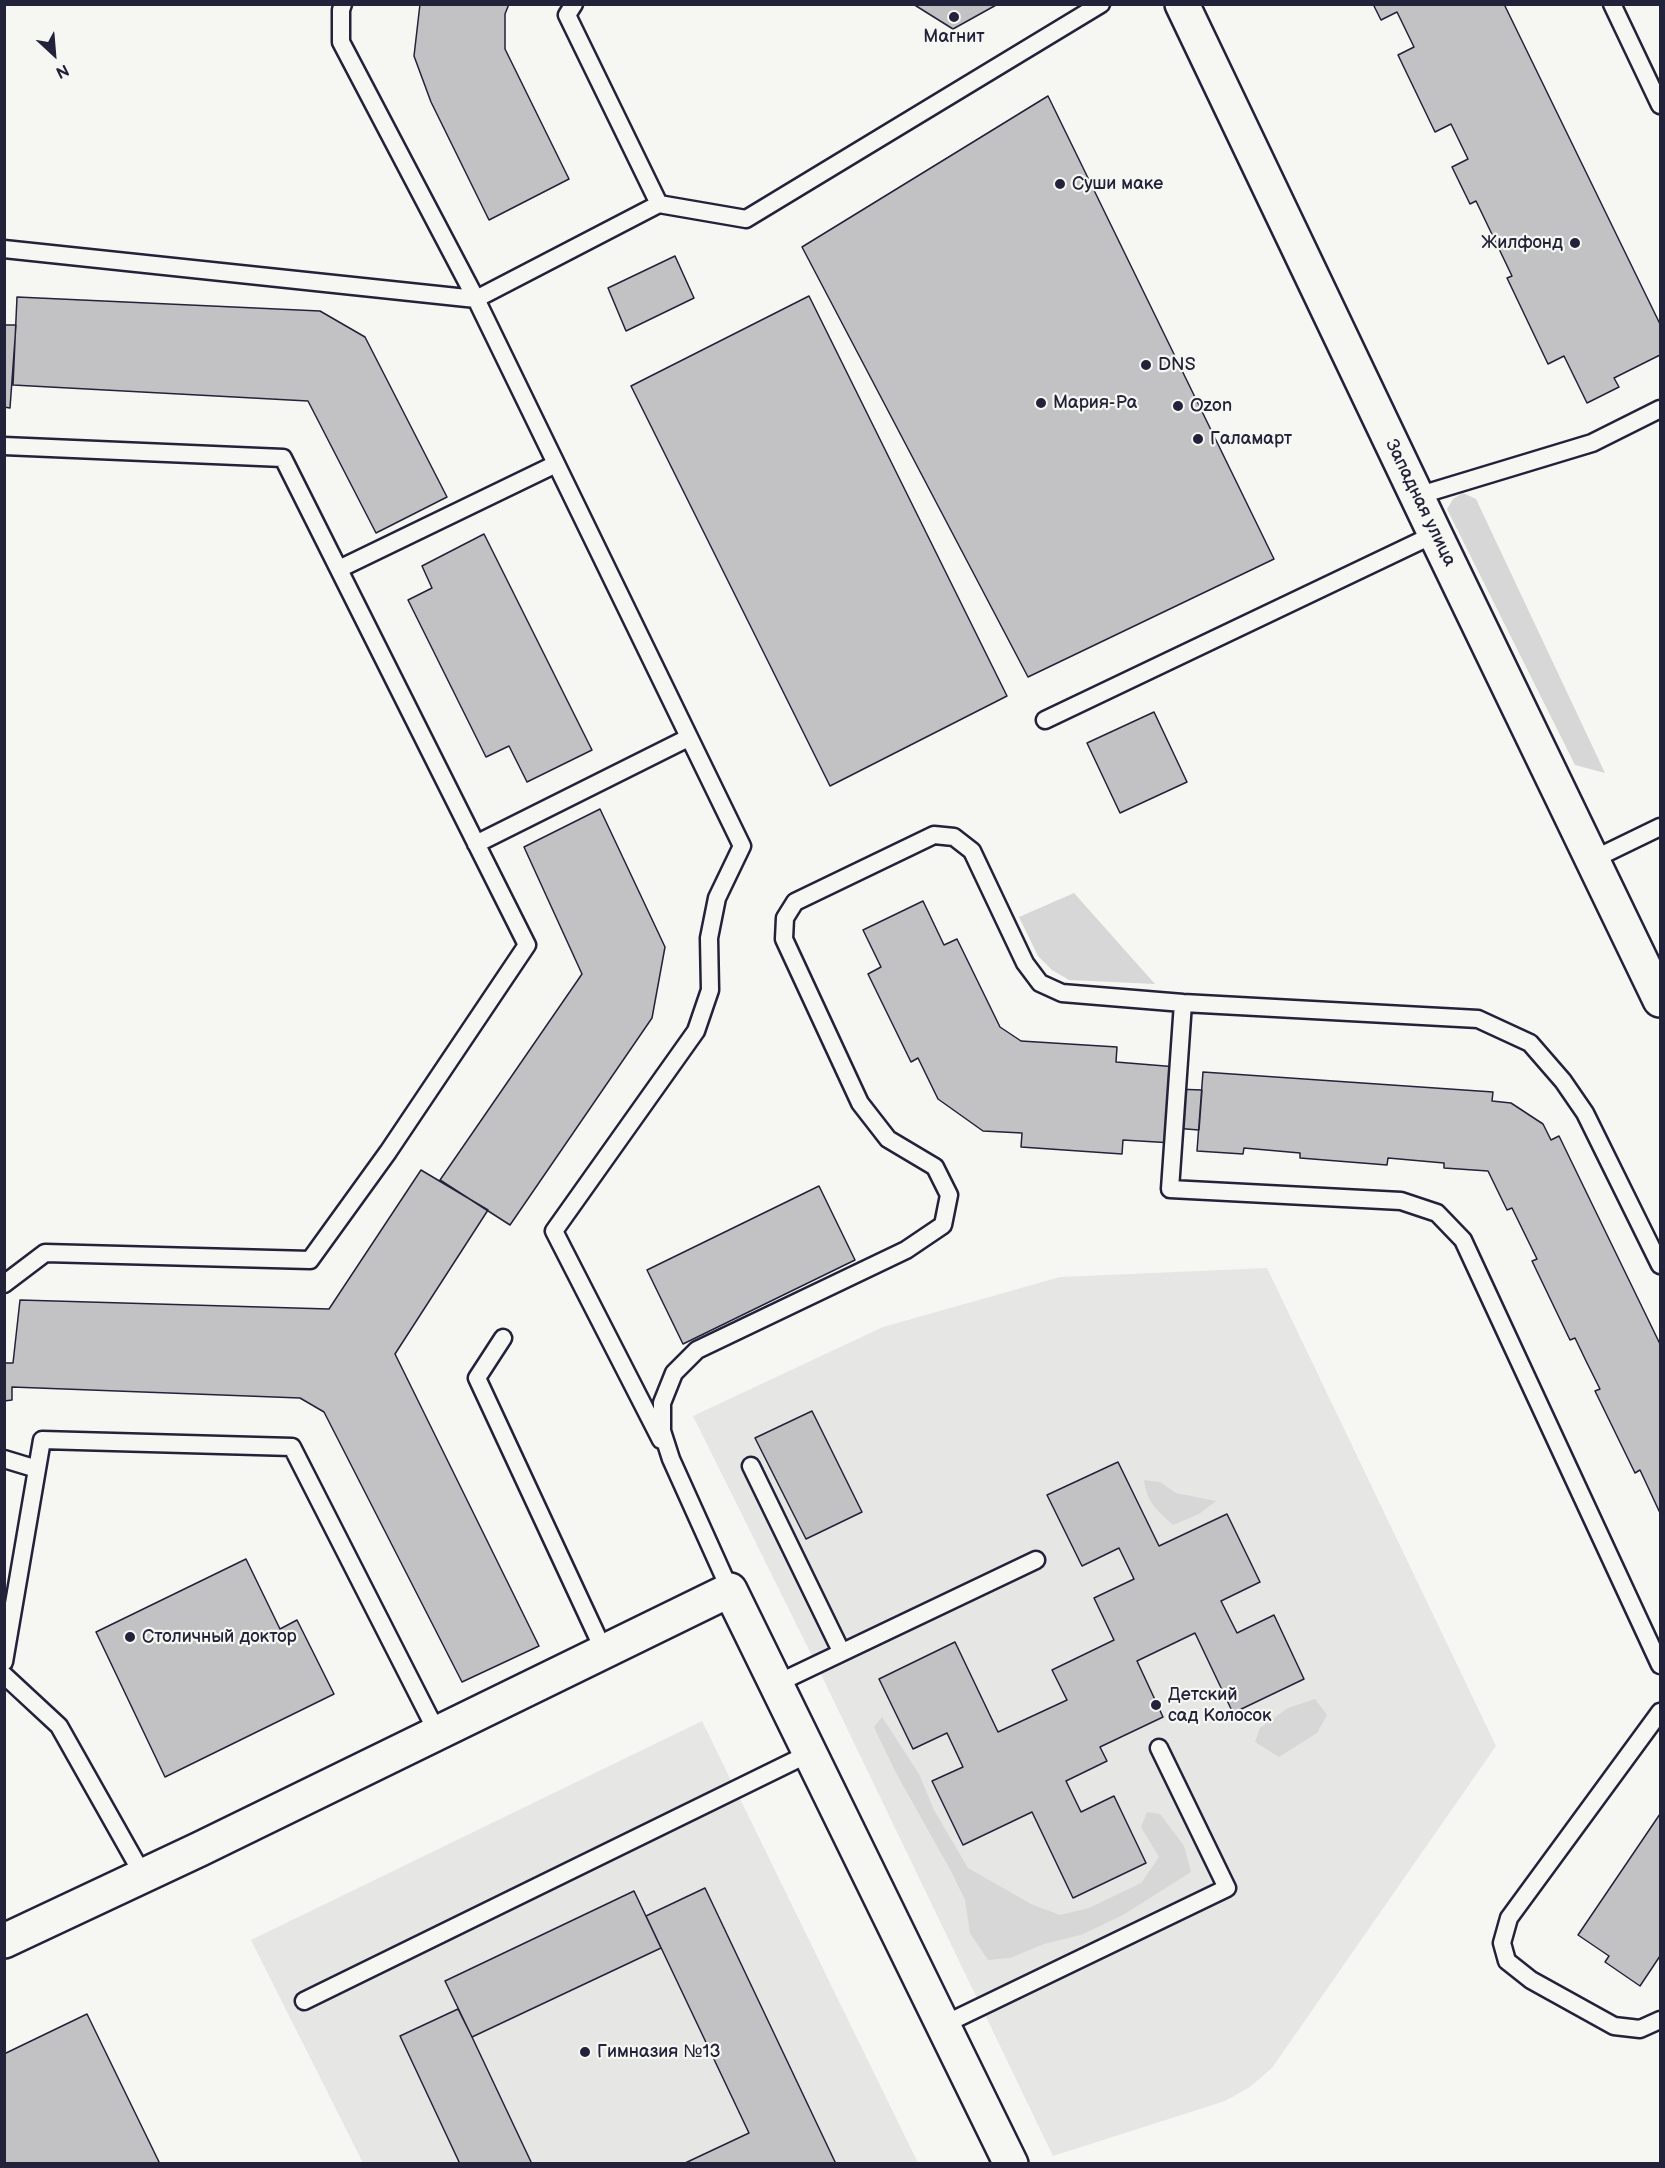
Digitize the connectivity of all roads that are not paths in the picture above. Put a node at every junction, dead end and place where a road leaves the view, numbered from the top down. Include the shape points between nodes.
1 (343, 4) edge
2 (574, 4) edge
3 (1101, 4) edge
4 (1182, 4) edge
5 (1612, 4) edge
6 (1660, 105) edge
7 (659, 204) junction
8 (4, 249) edge
9 (476, 299) junction
10 (1660, 409) edge
11 (4, 446) edge
12 (556, 464) junction
13 (1417, 496) junction
14 (1435, 534) junction
15 (339, 569) junction
16 (1045, 720) dead end
17 (688, 738) junction
18 (1660, 827) edge
19 (476, 844) junction
20 (1592, 860) junction
21 (1660, 1000) edge
22 (1183, 1003) junction
23 (1660, 1265) edge
24 (4, 1284) edge
25 (503, 1338) dead end
26 (4, 1459) edge
27 (671, 1459) junction
28 (751, 1466) dead end
29 (37, 1469) junction
30 (1036, 1560) dead end
31 (730, 1590) junction
32 (604, 1651) junction
33 (841, 1651) junction
34 (4, 1662) edge
35 (1660, 1665) edge
36 (4, 1676) edge
37 (778, 1683) junction
38 (1660, 1712) edge
39 (438, 1734) junction
40 (1159, 1748) dead end
41 (810, 1753) junction
42 (143, 1875) junction
43 (4, 1941) edge
44 (303, 2001) dead end
45 (1660, 2020) edge
46 (943, 2025) junction
47 (1011, 2163) edge

1 - 9 lane via 341,42
2 - 7 lane via 567,15
3 - 7 lane via 746,219
4 - 13 street, Западная улица
5 - 6 lane
7 - 9 lane
8 - 9 lane
9 - 12 lane
10 - 13 lane via 1592,443
11 - 15 lane via 283,458
12 - 15 lane
12 - 17 lane
13 - 14 street, Западная улица
14 - 16 lane
14 - 20 street, Западная улица
15 - 19 lane
17 - 19 lane
17 - 27 lane via 742,846 717,898 709,938 710,990 696,1031 554,1231
18 - 20 lane
19 - 24 lane via 527,945 310,1260 45,1253
20 - 21 street, Западная улица
22 - 23 lane via 1478,1019 1530,1043 1585,1113
22 - 27 lane via 1062,993 1040,983 1025,963 972,851 954,837 934,835 795,902 785,918 784,939 860,1103 888,1138 935,1167 949,1195 943,1225 906,1250 697,1350 674,1374 662,1403 662,1431
22 - 35 lane via 1170,1189 1401,1202 1437,1213 1463,1240
25 - 32 lane via 477,1377
26 - 29 lane
27 - 31 lane
28 - 33 lane
29 - 34 lane
29 - 39 lane via 42,1440 292,1447
30 - 33 lane
31 - 32 street
31 - 37 street
32 - 39 street
33 - 37 lane
36 - 42 lane via 59,1726
37 - 41 street
38 - 45 lane via 1509,1918 1503,1943 1507,1961 1531,1980 1614,2026 1640,2029
39 - 42 street
40 - 46 lane via 1227,1888
41 - 44 lane
41 - 46 street
42 - 43 street
46 - 47 street

